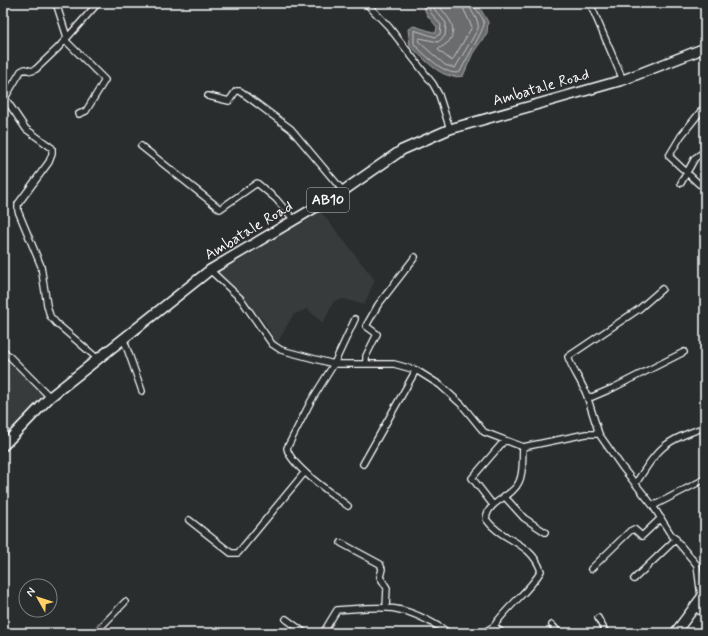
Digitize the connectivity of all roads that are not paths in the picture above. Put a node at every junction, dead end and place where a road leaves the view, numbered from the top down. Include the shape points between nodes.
1 (56, 3) edge
2 (98, 3) edge
3 (366, 3) edge
4 (590, 3) edge
5 (66, 39) junction
6 (705, 48) edge
7 (623, 80) junction
8 (208, 96) dead end
9 (705, 106) edge
10 (79, 114) dead end
11 (450, 129) junction
12 (142, 146) dead end
13 (705, 151) edge
14 (687, 174) junction
15 (682, 183) dead end
16 (699, 184) dead end
17 (343, 191) junction
18 (294, 220) junction
19 (415, 257) dead end
20 (210, 270) junction
21 (662, 289) dead end
22 (355, 319) dead end
23 (124, 340) junction
24 (3, 350) edge
25 (684, 352) dead end
26 (98, 359) junction
27 (334, 364) junction
28 (366, 364) junction
29 (416, 370) junction
30 (142, 391) dead end
31 (587, 396) junction
32 (50, 397) junction
33 (705, 427) edge
34 (599, 434) junction
35 (504, 441) junction
36 (3, 446) edge
37 (523, 447) junction
38 (363, 464) dead end
39 (305, 472) junction
40 (705, 478) edge
41 (636, 483) junction
42 (504, 496) junction
43 (493, 505) junction
44 (348, 506) dead end
45 (653, 506) junction
46 (661, 518) junction
47 (189, 520) dead end
48 (545, 532) dead end
49 (676, 539) junction
50 (341, 543) dead end
51 (591, 569) dead end
52 (634, 579) dead end
53 (703, 595) edge
54 (125, 602) dead end
55 (695, 607) junction
56 (386, 608) junction
57 (705, 614) edge
58 (598, 618) dead end
59 (286, 619) dead end
60 (552, 625) dead end
61 (494, 626) junction
62 (95, 633) edge
63 (305, 633) edge
64 (323, 633) edge
65 (449, 633) edge
66 (483, 633) edge
67 (502, 633) edge
68 (559, 633) edge
69 (606, 633) edge
70 (676, 633) edge

1 - 5 street
2 - 5 street
3 - 11 street via 389,27 433,84
4 - 7 street
5 - 10 street via 105,80 86,111
5 - 26 street via 36,69 22,71 5,98 31,135 52,148 49,162 18,204 18,211 41,266 50,316
6 - 7 main road, Ambatale Road / AB10
7 - 11 main road, Ambatale Road / AB10
8 - 17 street via 225,102 229,101 236,91 240,91 301,140
9 - 14 street via 669,156
11 - 17 main road, Ambatale Road / AB10 via 402,150
12 - 18 street via 220,209 257,183 276,199
13 - 14 street via 695,158
14 - 15 street
14 - 16 street
17 - 18 main road, Ambatale Road / AB10
18 - 20 main road, Ambatale Road / AB10
19 - 28 street via 378,305 366,326 377,334 366,356
20 - 23 main road, Ambatale Road / AB10
20 - 27 street via 241,298 276,348
21 - 31 street via 639,309 568,357
22 - 27 street
23 - 26 main road, Ambatale Road / AB10
23 - 30 street
24 - 32 street
25 - 31 street via 613,388 592,397
26 - 32 main road, Ambatale Road / AB10
27 - 28 street
27 - 39 street via 288,442 288,453
28 - 29 street via 394,364
29 - 35 street via 440,385 462,405 484,432
29 - 38 street
31 - 34 street
32 - 36 main road, Ambatale Road / AB10
33 - 41 street via 665,444
34 - 37 street via 586,434
34 - 41 street
35 - 37 street
35 - 43 street via 472,478
37 - 42 street via 519,482
39 - 44 street
39 - 47 street via 238,553 231,553
40 - 45 street
41 - 45 street
42 - 43 street
42 - 48 street via 524,518
43 - 61 street via 486,516 488,522 526,548 537,561 541,571
45 - 46 street
46 - 49 street
46 - 51 street via 642,536 634,529 630,531
49 - 52 street
49 - 53 street via 697,565
50 - 56 street via 380,564 380,577 387,588
53 - 55 main road
54 - 62 street
55 - 57 street
55 - 70 main road
56 - 64 street via 337,610
56 - 65 street via 419,617
58 - 69 street
59 - 63 street
60 - 68 street
61 - 66 street
61 - 67 street

